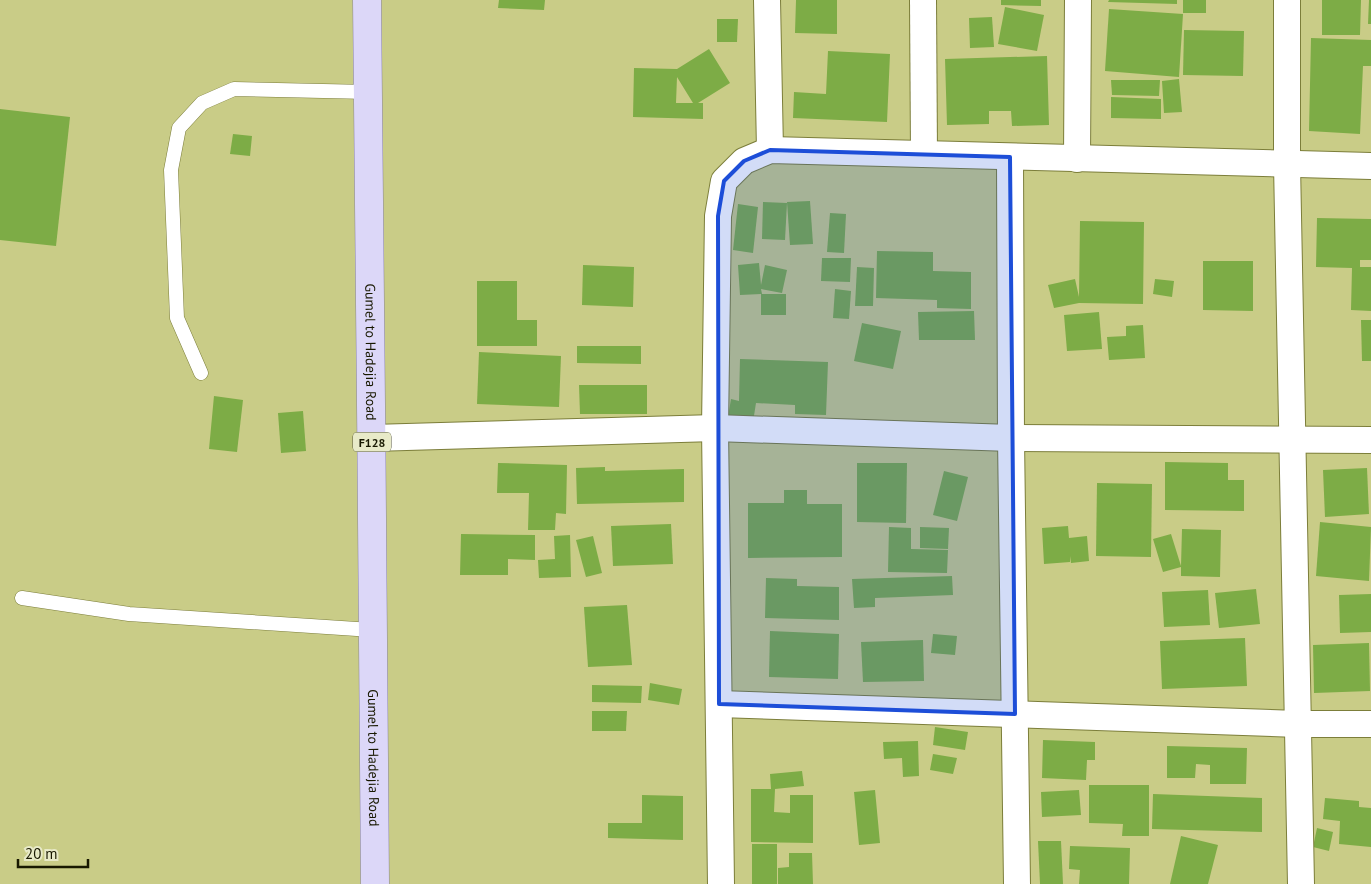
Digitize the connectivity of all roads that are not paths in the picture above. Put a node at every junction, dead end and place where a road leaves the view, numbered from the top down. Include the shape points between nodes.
1 (368, 0) edge
2 (767, 0) edge
3 (923, 0) edge
4 (1078, 0) edge
5 (1287, 0) edge
6 (369, 92) junction
7 (770, 150) junction
8 (924, 154) junction
9 (1010, 156) junction
10 (1077, 159) junction
11 (1287, 164) junction
12 (1371, 166) edge
13 (202, 373) dead end
14 (715, 428) junction
15 (372, 438) junction
16 (1011, 438) junction
17 (1292, 440) junction
18 (1371, 440) edge
19 (22, 598) dead end
20 (372, 630) junction
21 (719, 704) junction
22 (1015, 714) junction
23 (1298, 724) junction
24 (1371, 724) edge
25 (375, 884) edge
26 (721, 884) edge
27 (1017, 884) edge
28 (1301, 884) edge

1 - 6 main road, Gumel to Hadejia Road / F128
2 - 7 street
3 - 8 street
4 - 10 street
5 - 11 street
6 - 13 lane via 234,89 202,103 178,128 171,170 178,318
6 - 15 main road, Gumel to Hadejia Road / F128
7 - 8 street
7 - 14 street via 744,161 724,181 718,216
8 - 9 street
9 - 10 street
9 - 16 street
10 - 11 street
11 - 12 street
11 - 17 street
14 - 15 street
14 - 16 street
14 - 21 street
15 - 20 main road, Gumel to Hadejia Road / F128
16 - 17 street
16 - 22 street
17 - 18 street
17 - 23 street
19 - 20 lane via 129,614
20 - 25 main road, Gumel to Hadejia Road / F128
21 - 22 street
21 - 26 street
22 - 23 street
22 - 27 street
23 - 24 street
23 - 28 street

